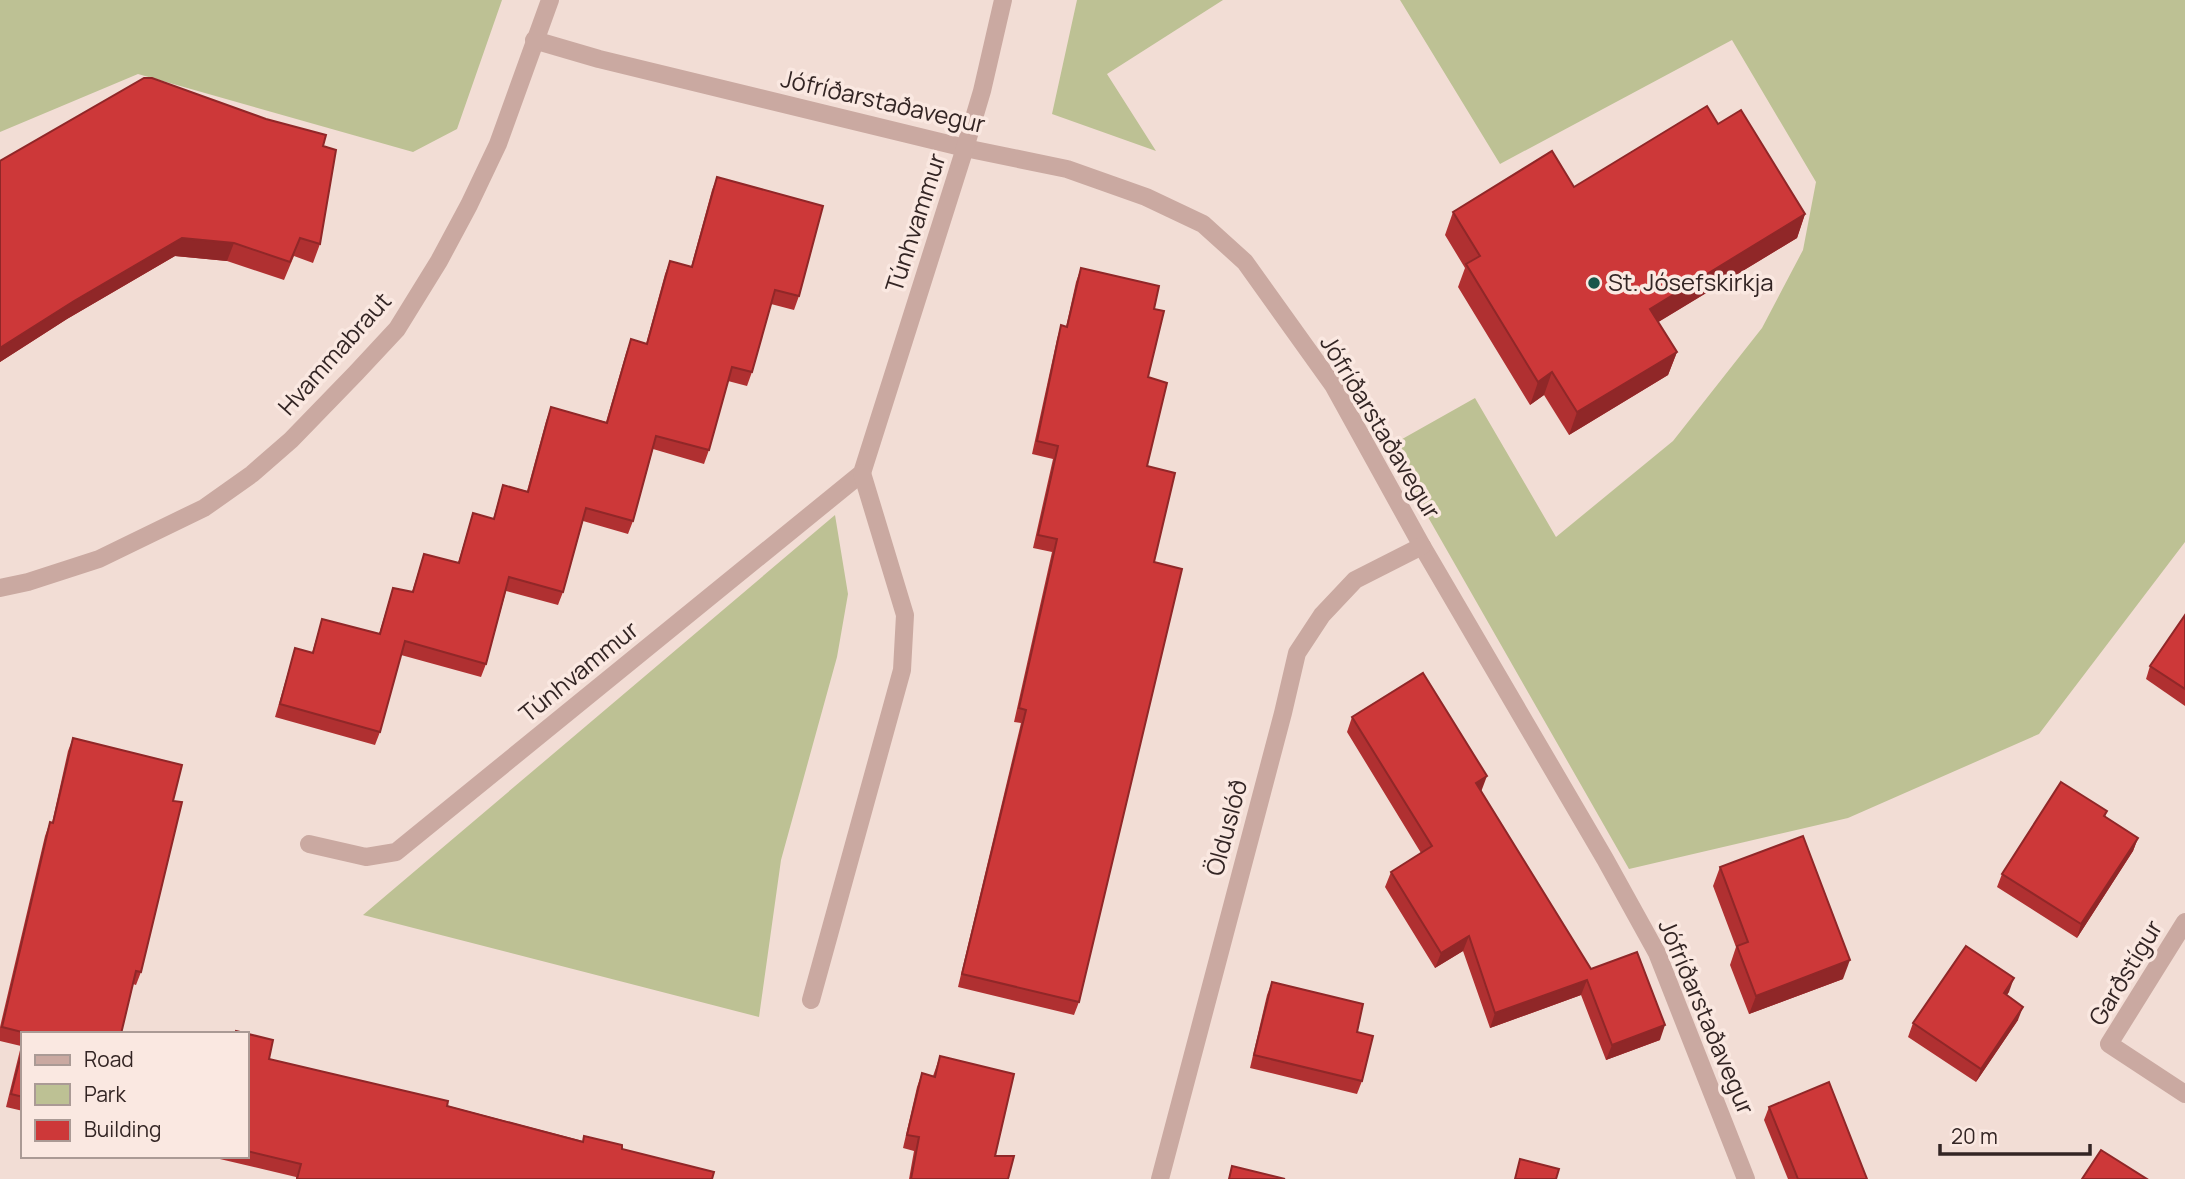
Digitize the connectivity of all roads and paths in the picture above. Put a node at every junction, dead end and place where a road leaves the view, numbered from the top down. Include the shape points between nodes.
1 (550, 0) edge
2 (1003, 0) edge
3 (534, 40) junction
4 (965, 148) junction
5 (862, 472) junction
6 (1422, 546) junction
7 (0, 588) edge
8 (309, 844) dead end
9 (2185, 922) edge
10 (811, 1000) dead end
11 (2185, 1094) edge
12 (1160, 1179) edge
13 (1746, 1179) edge

1 - 3 street, Hvammabraut
2 - 4 street, Túnhvammur
3 - 4 street, Jófríðarstaðavegur
3 - 7 street, Hvammabraut via 498,144 451,239 397,329 356,373 281,449 204,508 99,559
4 - 5 street, Túnhvammur
4 - 6 street, Jófríðarstaðavegur via 1067,169 1146,197 1203,224 1245,262 1334,385
5 - 8 street, Túnhvammur via 396,852 366,857
5 - 10 street via 905,615 902,670
6 - 12 street, Ölduslóð via 1355,580 1322,615 1297,653
6 - 13 street, Jófríðarstaðavegur via 1657,953
9 - 11 street, Garðstígur via 2109,1044

